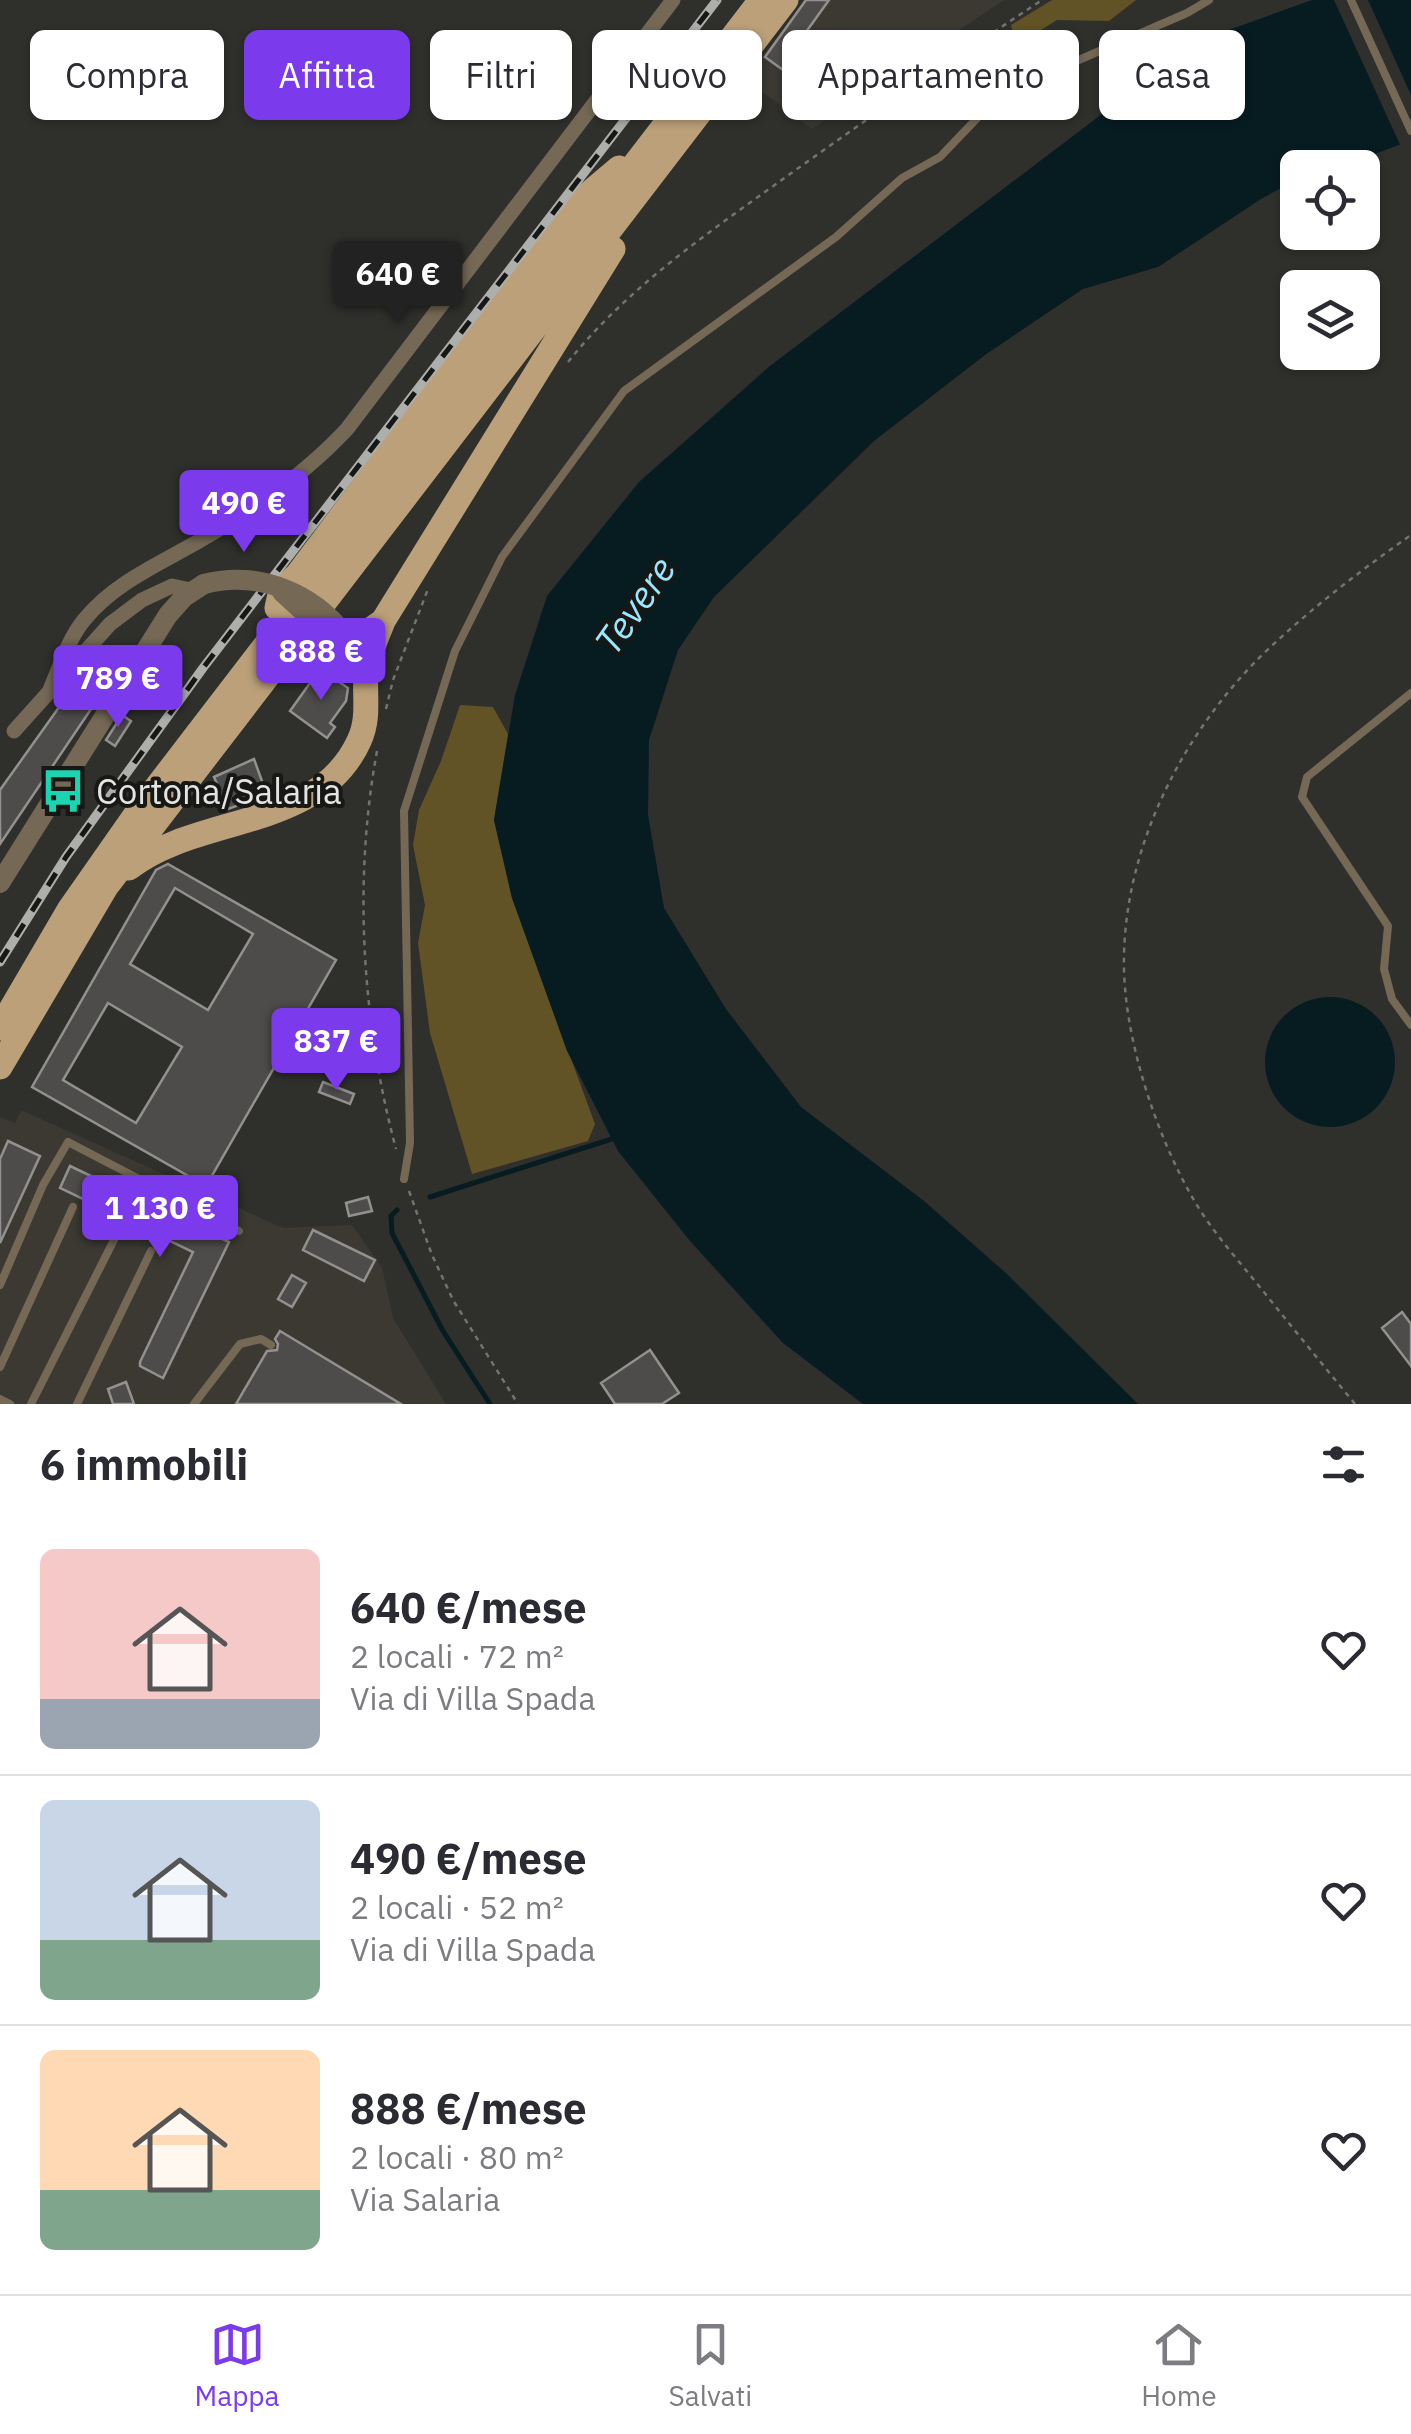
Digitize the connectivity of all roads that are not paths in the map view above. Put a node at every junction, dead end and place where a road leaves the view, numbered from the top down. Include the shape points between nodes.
1 (673, 0) edge
2 (761, 0) edge
3 (786, 0) edge
4 (1210, 0) edge
5 (1351, 0) edge
6 (738, 30) edge
7 (669, 120) edge
8 (670, 120) edge
9 (1411, 131) edge
10 (671, 150) junction
11 (198, 587) junction
12 (281, 590) junction
13 (383, 621) junction
14 (345, 635) junction
15 (366, 674) junction
16 (50, 690) junction
17 (1411, 693) edge
18 (14, 730) dead end
19 (0, 883) edge
20 (106, 887) junction
21 (0, 1001) edge
22 (1411, 1026) edge
23 (0, 1028) edge
24 (0, 1067) edge
25 (404, 1178) road end
26 (73, 1206) dead end
27 (120, 1228) dead end
28 (240, 1231) dead end
29 (152, 1251) dead end
30 (0, 1284) edge
31 (271, 1345) dead end
32 (0, 1368) edge
33 (0, 1399) edge
34 (10, 1404) edge
35 (31, 1404) edge
36 (77, 1404) edge
37 (194, 1404) edge

1 - 16 street via 347,429 282,489 100,603 76,633
2 - 6 main road
3 - 10 main road
4 - 25 lane via 1035,80 982,112 940,157 902,178 836,237 624,391 502,557 455,650 404,812 410,1143
5 - 9 lane
7 - 12 main road via 581,200
8 - 23 main road via 139,810 69,910
10 - 13 main road
10 - 20 main road
11 - 12 street, bridge via 237,580
11 - 16 street via 172,586 124,611
11 - 19 street via 168,615
12 - 14 street, bridge via 317,624
12 - 21 main road via 272,618 74,872
13 - 14 main road via 361,636
13 - 15 main road
14 - 15 main road
15 - 20 main road via 362,736 323,785 284,808 158,848
16 - 18 street
17 - 22 lane via 1307,777 1302,798 1388,926 1384,970 1392,999
20 - 24 main road
26 - 32 lane
27 - 35 lane
28 - 30 lane via 68,1142
29 - 36 lane
31 - 37 lane via 261,1339 240,1344
33 - 34 lane

